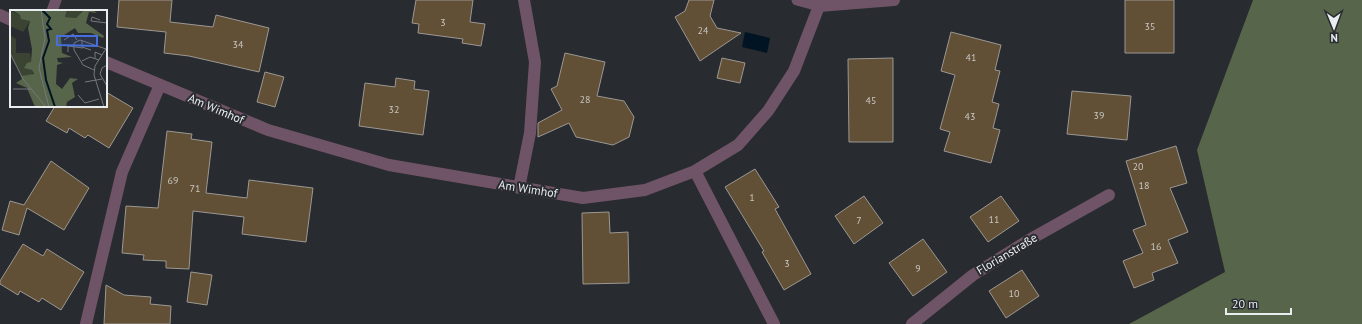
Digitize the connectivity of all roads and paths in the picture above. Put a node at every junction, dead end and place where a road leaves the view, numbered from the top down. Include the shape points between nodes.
1 (56, 0) edge
2 (524, 0) edge
3 (797, 0) edge
4 (894, 0) edge
5 (818, 3) edge
6 (52, 10) edge
7 (0, 15) edge
8 (10, 20) edge
9 (107, 62) edge
10 (160, 85) junction
11 (695, 171) junction
12 (519, 188) junction
13 (1110, 195) dead end
14 (86, 324) edge
15 (774, 324) edge
16 (912, 324) edge

1 - 6 lane
2 - 12 street via 535,62 530,133
3 - 5 lane
4 - 5 street
5 - 11 street, Am Wimhof via 794,71 768,111 738,145
7 - 8 street
9 - 10 street, Am Wimhof
10 - 12 street, Am Wimhof via 268,130 389,165
10 - 14 street via 122,172
11 - 12 street, Am Wimhof via 645,190 583,198
11 - 15 street
13 - 16 street, Florianstraße via 973,275

